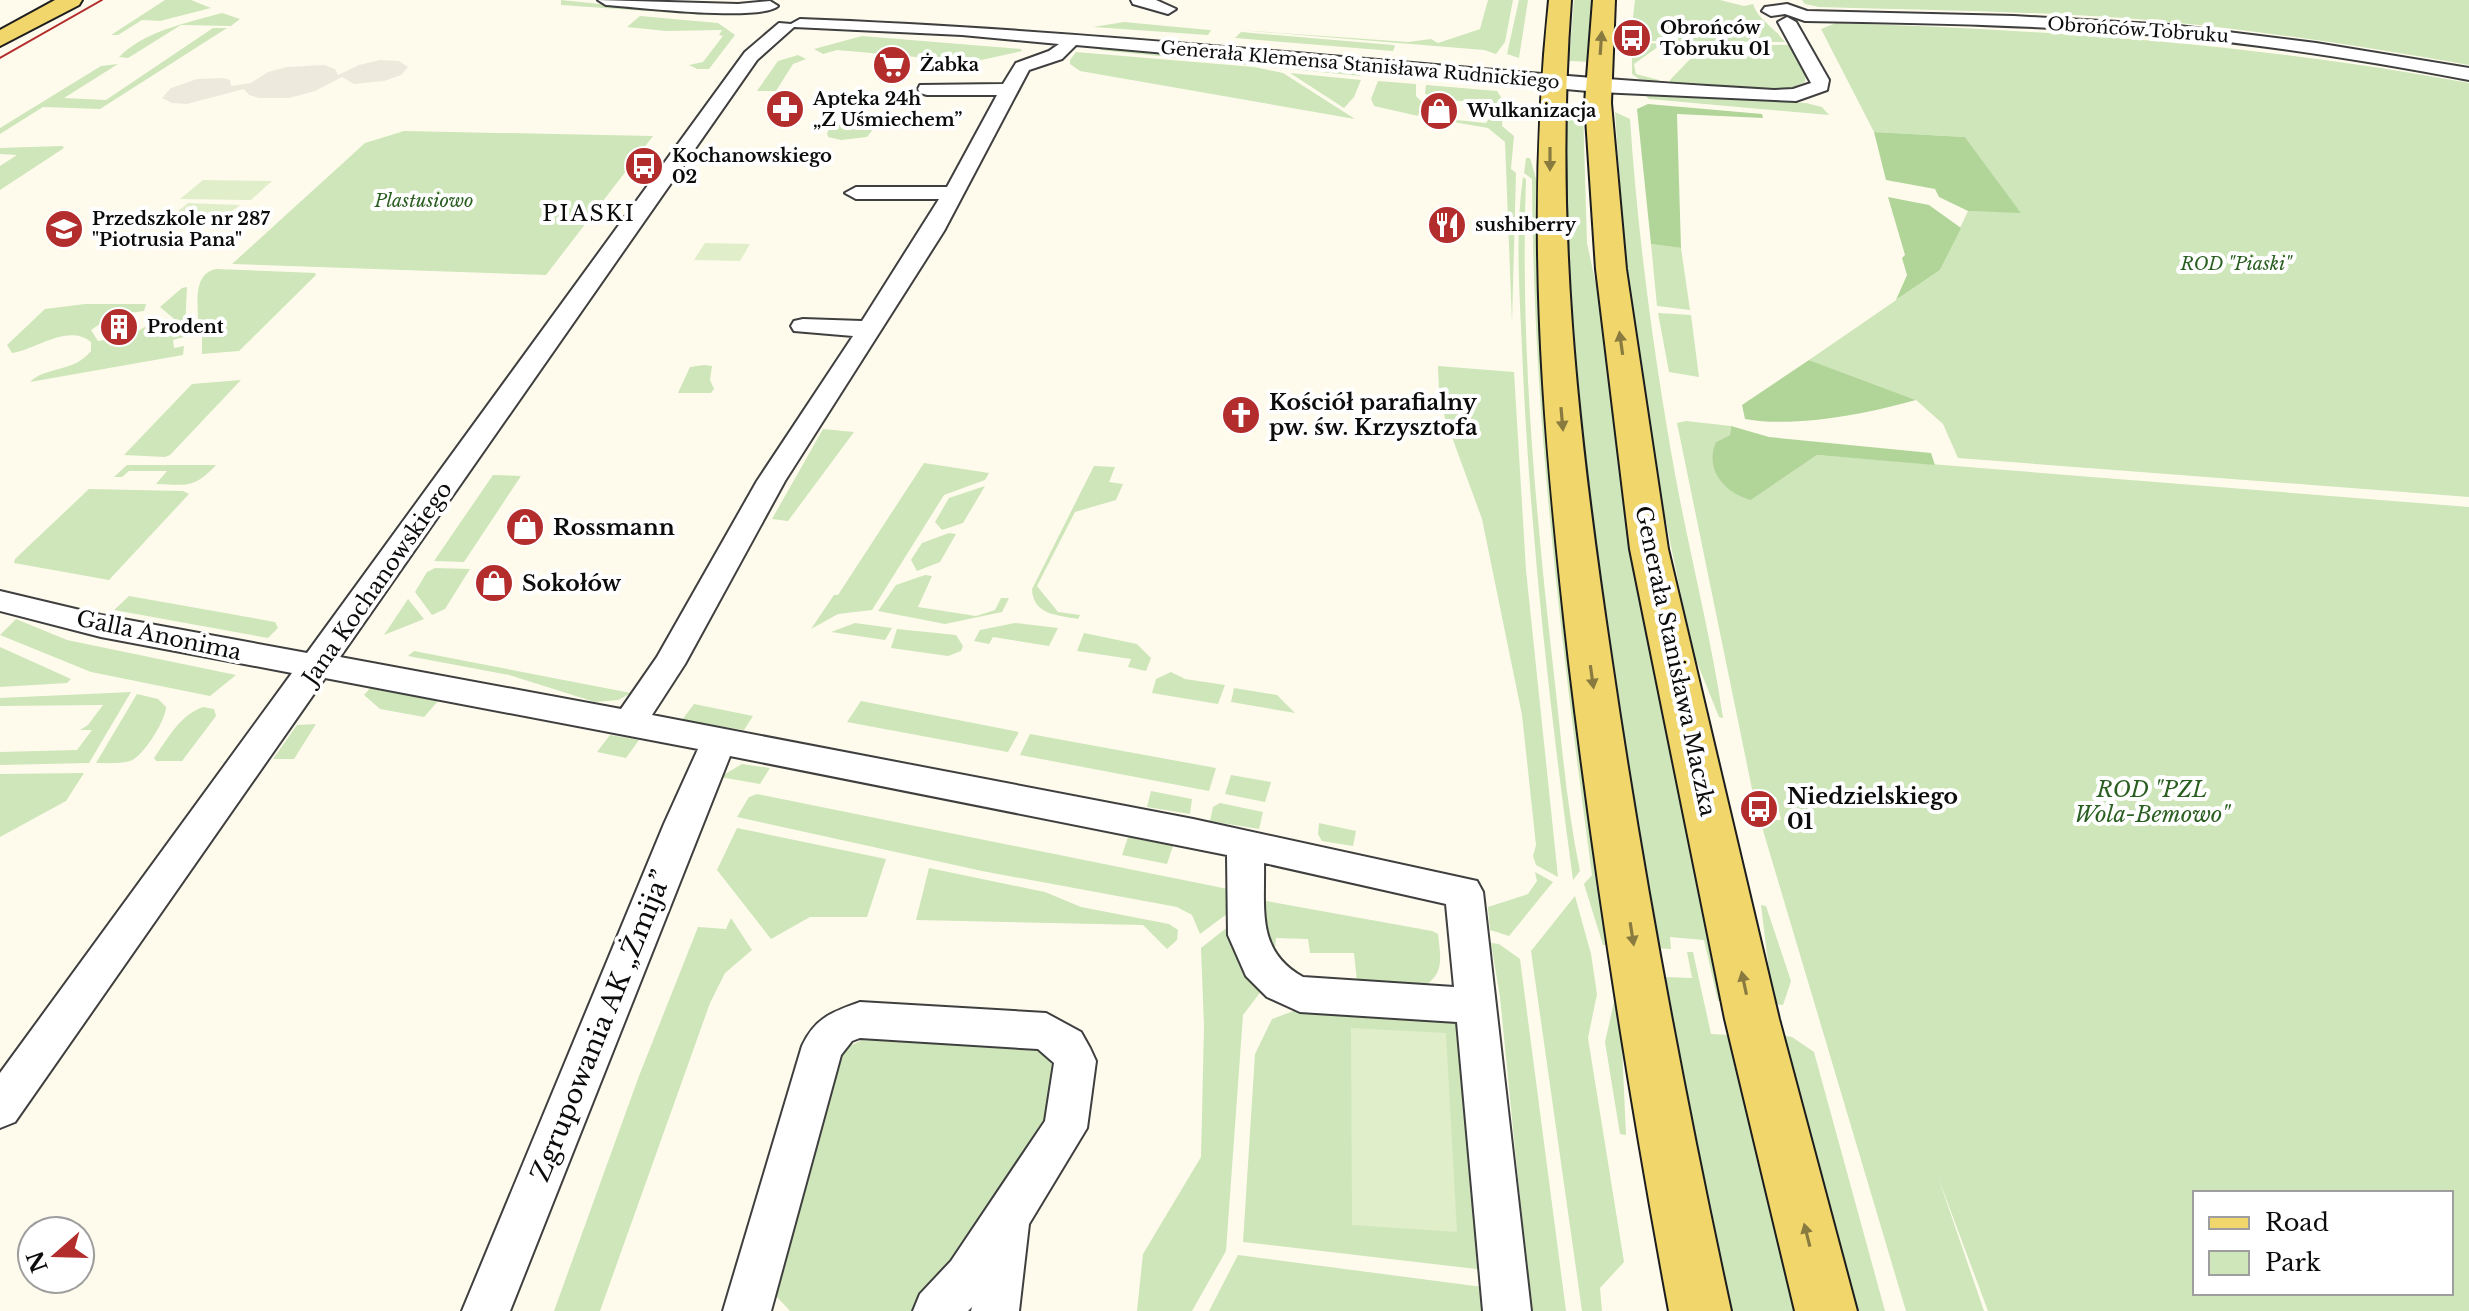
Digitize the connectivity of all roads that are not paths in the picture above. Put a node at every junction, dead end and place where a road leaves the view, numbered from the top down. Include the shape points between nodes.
1 (71, 0) edge
2 (606, 0) edge
3 (1560, 0) edge
4 (1604, 0) edge
5 (791, 3) dead end
6 (665, 5) junction
7 (770, 6) junction
8 (814, 8) joint
9 (1787, 12) edge
10 (756, 22) junction
11 (793, 25) junction
12 (905, 26) junction
13 (0, 39) edge
14 (1070, 39) junction
15 (751, 56) junction
16 (2469, 74) edge
17 (1551, 81) junction
18 (1599, 86) junction
19 (927, 89) dead end
20 (1010, 90) junction
21 (856, 193) dead end
22 (955, 193) junction
23 (803, 326) dead end
24 (869, 329) junction
25 (0, 601) edge
26 (320, 664) junction
27 (629, 724) junction
28 (718, 743) junction
29 (1245, 844) junction
30 (1477, 1006) junction
31 (0, 1108) edge
32 (1007, 1217) junction
33 (486, 1311) edge
34 (747, 1311) edge
35 (937, 1311) edge
36 (995, 1311) edge
37 (1507, 1311) edge
38 (1700, 1311) edge
39 (1826, 1311) edge

1 - 13 main road
2 - 6 street
3 - 17 main road
18 -> 4 main road, Generała Stanisława Maczka
5 - 7 street
6 - 7 street
6 - 10 street
7 - 10 street via 756,13
8 - 11 street, Jana Kochanowskiego via 813,19
8 - 12 street, Generała Klemensa Stanisława Rudnickiego
9 - 16 street, Obrońców Tobruku via 2159,30
9 - 18 street, Generała Klemensa Stanisława Rudnickiego via 1820,80 1816,89 1774,96
10 - 11 street, Generała Klemensa Stanisława Rudnickiego
10 - 15 street, Jana Kochanowskiego via 759,34
11 - 12 street, Generała Klemensa Stanisława Rudnickiego
11 - 15 street, Jana Kochanowskiego
12 - 14 street, Generała Klemensa Stanisława Rudnickiego
14 - 17 street, Generała Klemensa Stanisława Rudnickiego
14 - 20 street via 1057,56 1022,67
15 - 26 street, Jana Kochanowskiego
17 - 18 street, Generała Klemensa Stanisława Rudnickiego
17 -> 38 main road via 1554,324 1577,561 1636,962
39 -> 18 main road, Generała Stanisława Maczka via 1752,1019 1649,549 1611,269
19 - 20 street
20 - 22 street
21 - 22 street
22 - 24 street
23 - 24 street
24 - 27 street via 771,481 669,664
25 - 26 street, Galla Anonima via 263,658
26 - 27 street, Galla Anonima
26 - 31 street, Jana Kochanowskiego
27 - 28 street, Galla Anonima
28 - 29 street, Galla Anonima
28 - 33 street, Zgrupowania AK „Żmija”
29 - 30 street, Galla Anonima via 1464,892
29 - 30 street via 1250,949 1277,986 1300,994
30 - 37 street
32 - 34 street via 1066,1128 1075,1061 1066,1045 1046,1031 860,1020 838,1028 823,1046
32 - 35 street
32 - 36 street

